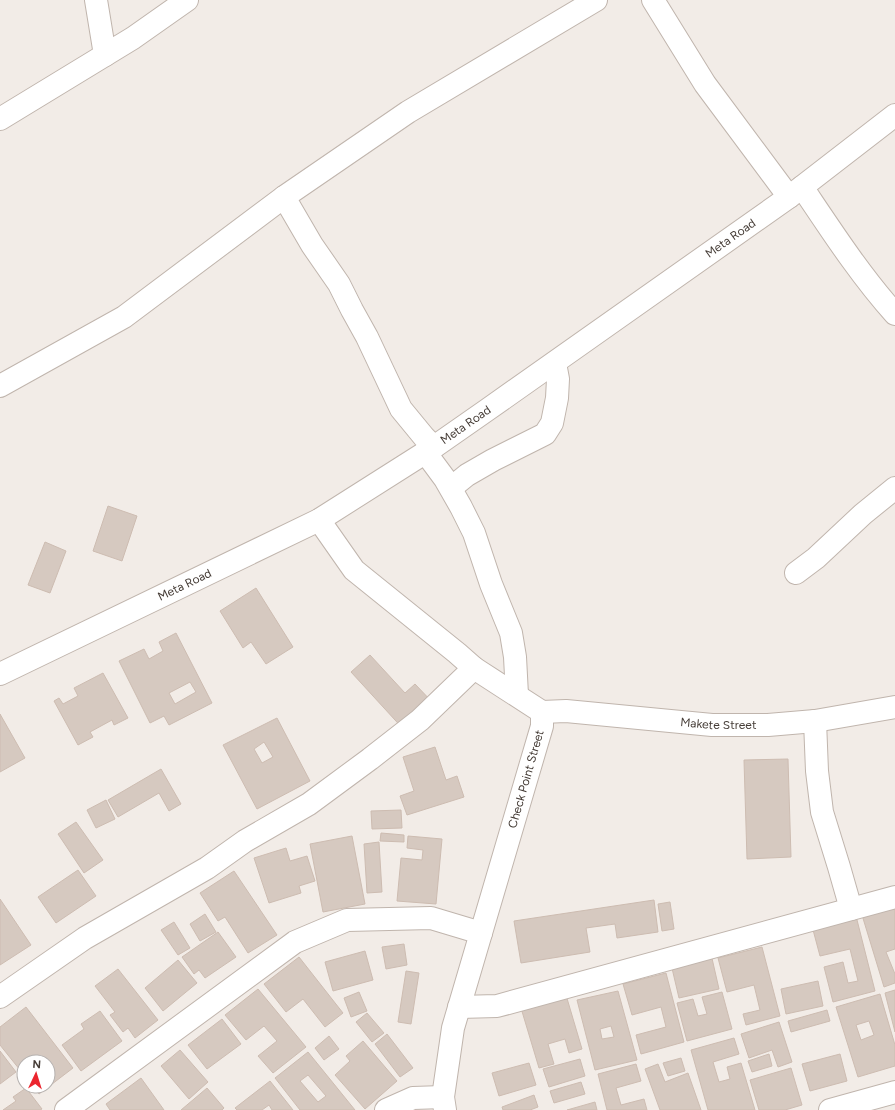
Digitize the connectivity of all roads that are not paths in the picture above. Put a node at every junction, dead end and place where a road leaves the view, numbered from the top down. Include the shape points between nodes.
1 (96, 0) edge
2 (187, 0) edge
3 (596, 0) edge
4 (653, 0) edge
5 (105, 55) junction
6 (895, 115) edge
7 (0, 119) edge
8 (796, 192) junction
9 (284, 197) junction
10 (895, 314) edge
11 (555, 363) junction
12 (0, 386) edge
13 (429, 450) junction
14 (450, 488) junction
15 (895, 488) edge
16 (319, 520) junction
17 (796, 573) dead end
18 (474, 668) junction
19 (0, 674) edge
20 (517, 695) junction
21 (895, 707) edge
22 (542, 712) junction
23 (815, 721) junction
24 (895, 897) edge
25 (851, 909) junction
26 (481, 933) junction
27 (0, 997) edge
28 (459, 1007) junction
29 (895, 1092) edge
30 (444, 1103) edge
31 (66, 1110) edge
32 (386, 1110) edge
33 (830, 1110) edge

1 - 5 street
2 - 5 street
3 - 9 street via 408,112
4 - 8 street via 705,84
5 - 7 street
6 - 8 street, Meta Road
8 - 10 street via 836,238
8 - 11 street, Meta Road
9 - 12 street via 124,317
9 - 13 street via 339,284 401,409 424,437
11 - 13 street, Meta Road
11 - 14 street via 558,379 557,398 552,423 545,434 493,460
13 - 14 street
13 - 16 street, Meta Road
14 - 20 street via 474,533 511,633
15 - 17 street
16 - 18 street, Check Point Street via 354,570
16 - 19 street, Meta Road
18 - 20 street, Check Point Street
18 - 27 street via 420,720 308,804 245,841 207,868 85,938
20 - 22 street, Check Point Street
21 - 23 street, Makete Street
22 - 23 street, Makete Street via 566,711 712,725 768,725
22 - 26 street, Check Point Street via 542,726
23 - 25 street via 822,812
24 - 25 street
25 - 28 street via 497,1006
26 - 28 street, Check Point Street
26 - 31 street via 431,918 347,920 301,939
28 - 30 street, Check Point Street via 453,1028
29 - 33 street
30 - 32 street via 413,1098

